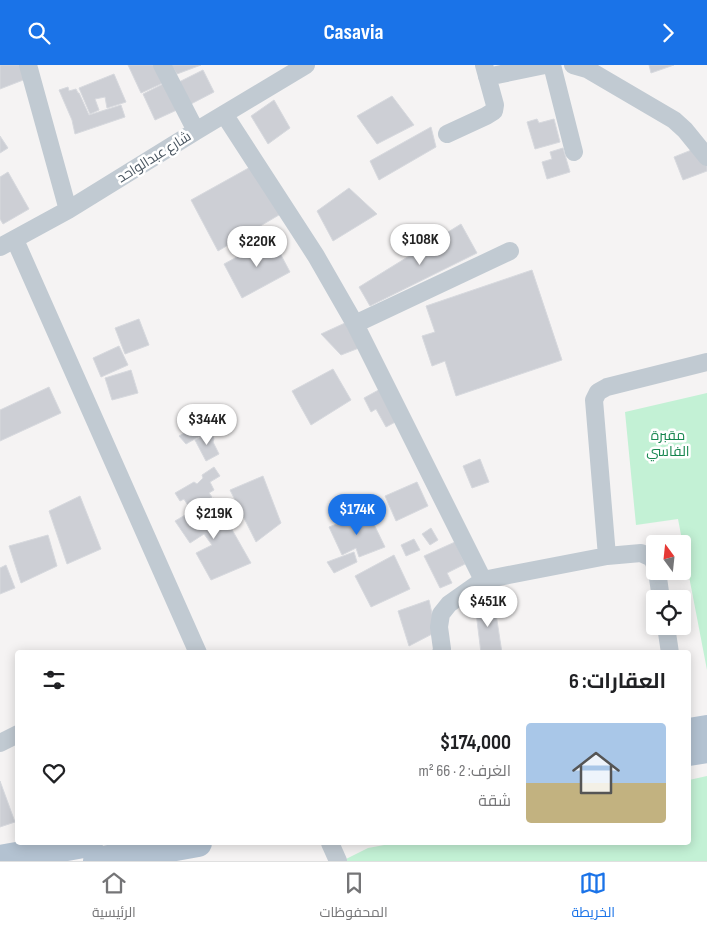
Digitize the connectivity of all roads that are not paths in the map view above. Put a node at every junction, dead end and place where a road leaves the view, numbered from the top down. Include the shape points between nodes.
1 (28, 65) edge
2 (162, 65) edge
3 (306, 65) edge
4 (545, 65) edge
5 (552, 65) edge
6 (573, 65) edge
7 (486, 71) edge
8 (224, 114) junction
9 (196, 131) junction
10 (447, 134) dead end
11 (574, 152) dead end
12 (707, 157) edge
13 (68, 210) junction
14 (8, 243) edge
15 (510, 251) dead end
16 (355, 324) junction
17 (707, 362) edge
18 (646, 555) edge
19 (607, 556) junction
20 (483, 579) junction
21 (667, 635) edge
22 (197, 650) edge
23 (442, 650) edge
24 (670, 650) edge
25 (707, 729) edge
26 (691, 732) edge
27 (15, 736) edge
28 (0, 743) edge
29 (707, 749) edge
30 (691, 752) edge
31 (77, 845) edge
32 (187, 845) edge
33 (331, 845) edge
34 (0, 859) edge
35 (97, 861) edge
36 (338, 861) edge

1 - 13 street
2 - 9 street
3 - 8 street, شارع عبدالواحد
4 - 7 street
5 - 11 street
6 - 12 street via 587,69 674,120
7 - 10 street via 494,111
8 - 9 street, شارع عبدالواحد
8 - 16 street via 316,256
9 - 13 street, شارع عبدالواحد
13 - 14 street, شارع عبدالواحد
14 - 22 street
15 - 16 street
16 - 20 street
17 - 19 street via 598,392 594,400
18 - 19 street
19 - 20 street
20 - 23 street via 441,614
21 - 24 street
25 - 26 main road
27 - 28 street
29 - 30 main road
31 - 34 main road
32 - 35 main road
33 - 36 street

